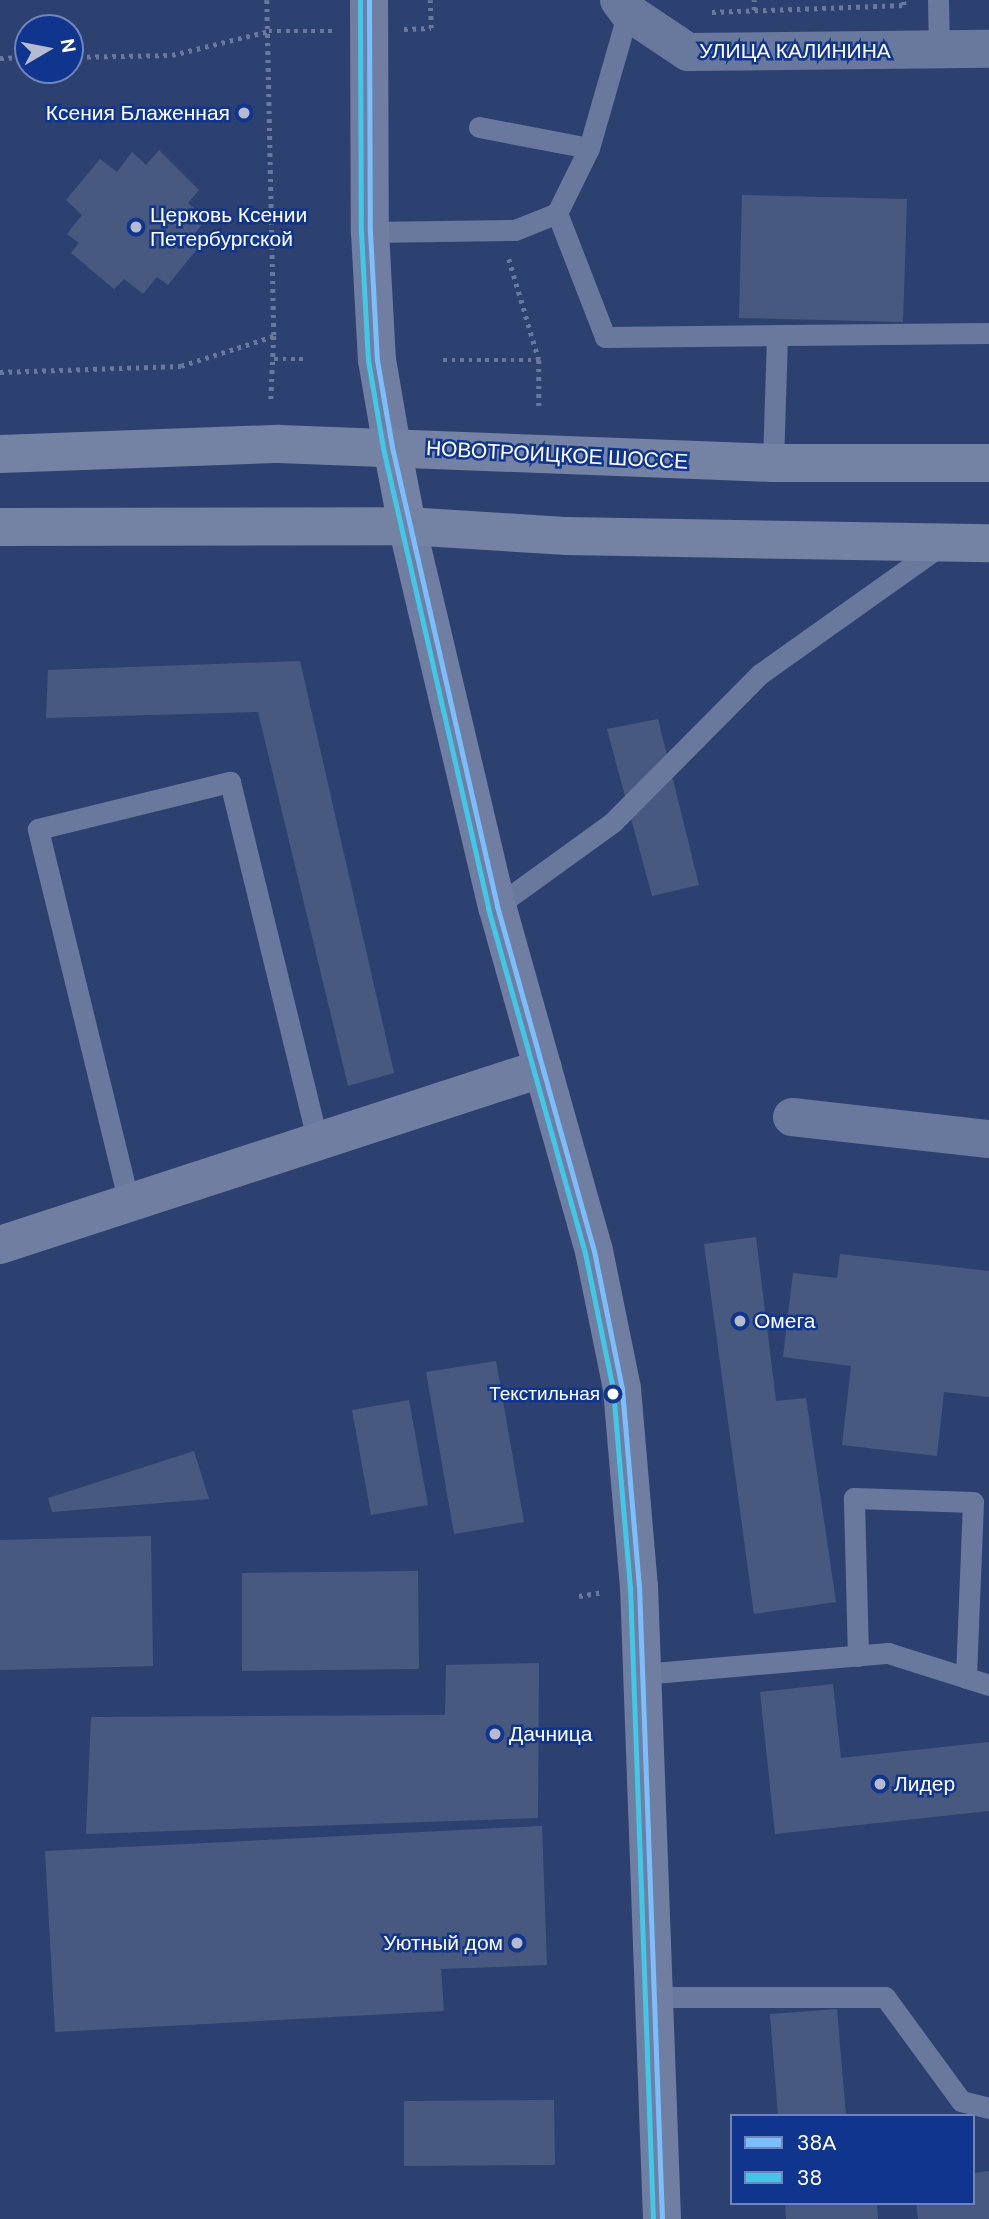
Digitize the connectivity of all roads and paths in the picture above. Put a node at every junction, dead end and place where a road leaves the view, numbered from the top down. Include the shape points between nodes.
1 (267, 0) edge
2 (369, 0) edge
3 (754, 0) edge
4 (903, 0) edge
5 (937, 0) edge
6 (623, 6) edge
7 (754, 10) junction
8 (706, 12) dead end
9 (268, 31) junction
10 (989, 49) edge
11 (939, 50) junction
12 (84, 57) edge
13 (479, 127) dead end
14 (589, 148) junction
15 (556, 213) junction
16 (501, 231) junction
17 (370, 233) junction
18 (989, 333) edge
19 (777, 335) junction
20 (274, 336) junction
21 (274, 359) junction
22 (303, 359) dead end
23 (443, 360) dead end
24 (539, 360) junction
25 (0, 372) edge
26 (271, 400) dead end
27 (539, 408) dead end
28 (392, 447) junction
29 (0, 454) edge
30 (772, 463) junction
31 (989, 463) edge
32 (407, 526) junction
33 (0, 527) edge
34 (945, 542) junction
35 (989, 543) edge
36 (498, 906) junction
37 (543, 1068) junction
38 (792, 1117) dead end
39 (317, 1139) junction
40 (989, 1139) edge
41 (129, 1203) junction
42 (0, 1245) edge
43 (858, 1656) junction
44 (642, 1674) junction
45 (966, 1678) junction
46 (989, 1685) edge
47 (654, 1997) junction
48 (989, 2108) edge
49 (662, 2219) edge

1 - 9 path
2 - 17 main road
3 - 7 path
4 - 7 path via 904,5
5 - 11 lane
6 - 11 street, УЛИЦА КАЛИНИНА via 688,52
6 - 14 lane
7 - 8 path
9 - 12 path via 172,55
9 - 20 path via 268,213
10 - 11 street, УЛИЦА КАЛИНИНА
13 - 14 lane
14 - 15 lane
15 - 16 lane
15 - 19 lane via 604,337
16 - 17 lane
16 - 24 path
17 - 28 main road via 377,360
18 - 19 lane
19 - 30 lane
20 - 21 path
20 - 25 path via 181,366
21 - 22 path
21 - 26 path
23 - 24 path
24 - 27 path
28 - 29 main road, НОВОТРОИЦКОЕ ШОССЕ via 279,444
28 - 30 main road, НОВОТРОИЦКОЕ ШОССЕ via 541,457
28 - 32 main road
30 - 31 main road, НОВОТРОИЦКОЕ ШОССЕ
32 - 33 main road
32 - 34 main road via 568,536
32 - 36 main road
34 - 35 main road
34 - 36 lane via 760,674 613,822
36 - 37 main road
37 - 39 main road
37 - 44 main road via 594,1251 622,1389 634,1492
38 - 40 street
39 - 41 main road
39 - 41 lane via 230,782 38,829
41 - 42 main road
43 - 44 lane
43 - 45 lane via 888,1653
43 - 45 lane via 854,1498 973,1502
44 - 47 main road
45 - 46 lane
47 - 48 lane via 886,1997 961,2101
47 - 49 main road

